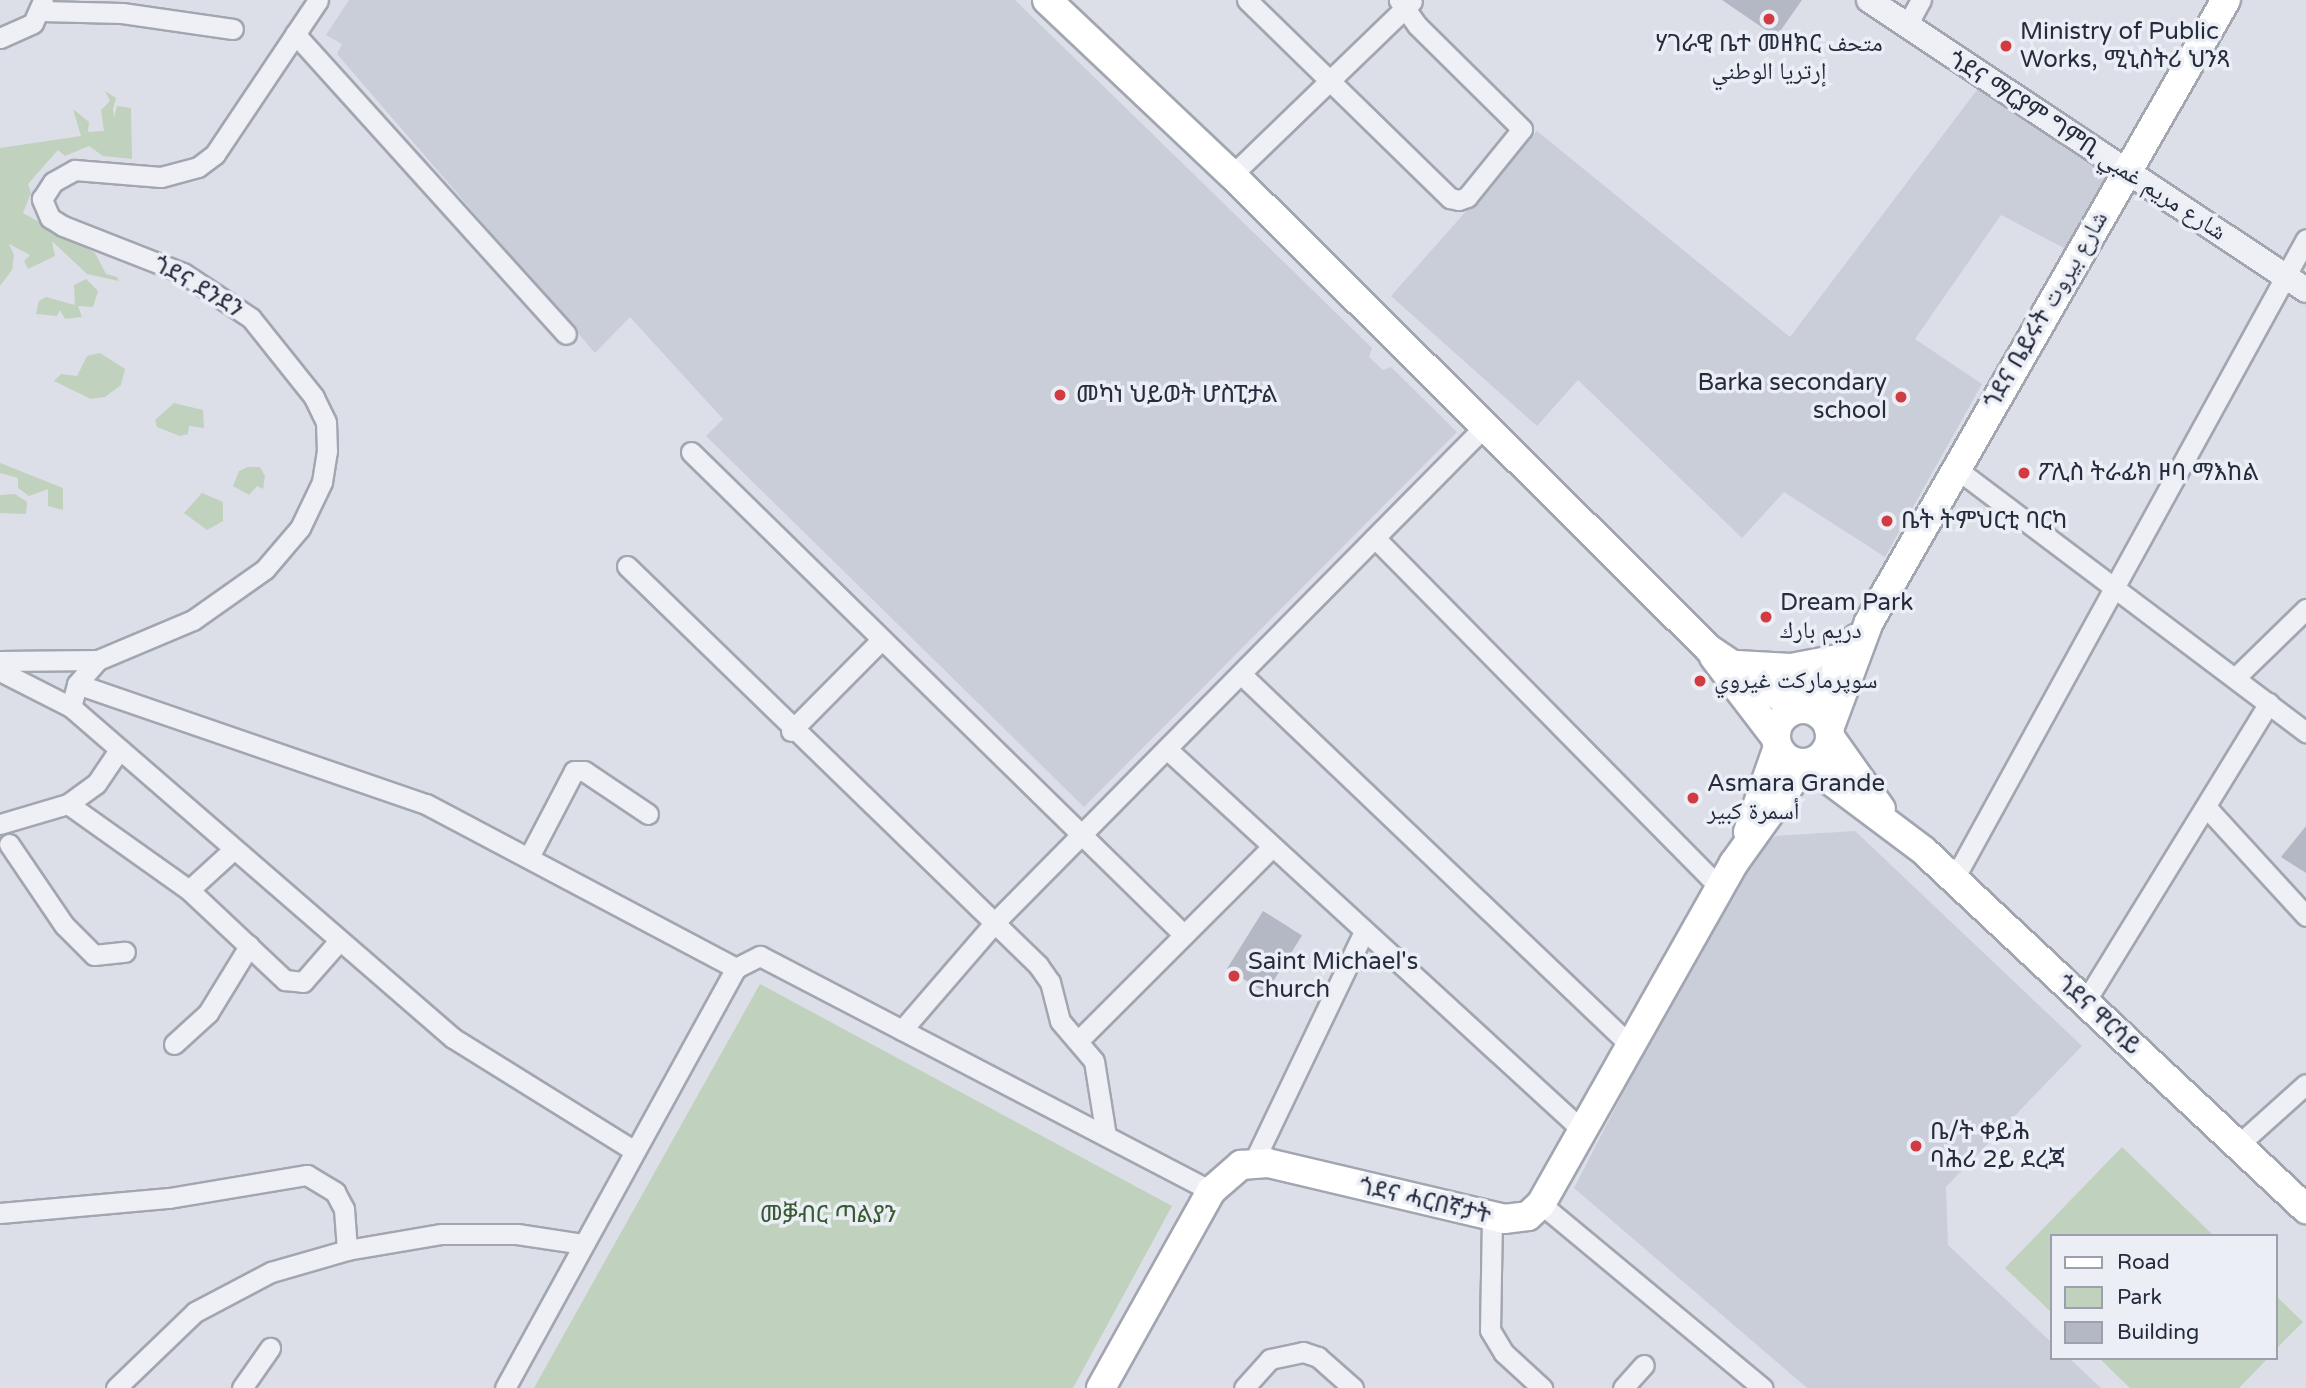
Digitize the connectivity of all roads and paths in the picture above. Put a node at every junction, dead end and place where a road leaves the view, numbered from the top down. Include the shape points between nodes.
1 (318, 0) edge
2 (1047, 0) edge
3 (1247, 0) edge
4 (1869, 0) edge
5 (1921, 0) edge
6 (2226, 0) edge
7 (1406, 3) edge
8 (42, 6) edge
9 (121, 6) edge
10 (1907, 25) junction
11 (233, 29) dead end
12 (295, 34) junction
13 (0, 38) edge
14 (1330, 84) junction
15 (2126, 173) junction
16 (1232, 175) junction
17 (2306, 239) edge
18 (2296, 284) edge
19 (566, 334) dead end
20 (1483, 428) junction
21 (691, 452) dead end
22 (1954, 467) junction
23 (1376, 539) junction
24 (626, 566) dead end
25 (2117, 586) junction
26 (2306, 609) edge
27 (1869, 622) junction
28 (881, 640) junction
29 (1709, 649) junction
30 (1838, 659) junction
31 (98, 660) junction
32 (0, 661) edge
33 (1735, 665) junction
34 (0, 671) edge
35 (1242, 675) junction
36 (2236, 677) junction
37 (77, 684) junction
38 (2269, 703) junction
39 (71, 707) junction
40 (1799, 709) junction
41 (792, 731) junction
42 (2306, 732) edge
43 (1830, 733) junction
44 (1777, 742) junction
45 (118, 751) junction
46 (1169, 751) junction
47 (1806, 763) junction
48 (68, 804) junction
49 (2208, 808) junction
50 (648, 814) dead end
51 (26, 818) junction
52 (1891, 822) junction
53 (0, 824) edge
54 (4, 839) edge
55 (1082, 839) junction
56 (1746, 842) junction
57 (1271, 848) junction
58 (233, 849) junction
59 (529, 857) junction
60 (1954, 879) junction
61 (1720, 887) junction
62 (189, 890) junction
63 (2306, 916) edge
64 (997, 920) junction
65 (1363, 933) junction
66 (1184, 935) junction
67 (338, 942) junction
68 (249, 946) junction
69 (125, 952) dead end
70 (736, 968) junction
71 (2085, 1002) junction
72 (902, 1030) junction
73 (1080, 1039) junction
74 (174, 1044) dead end
75 (1630, 1045) junction
76 (2306, 1084) edge
77 (1582, 1130) junction
78 (1106, 1136) junction
79 (2238, 1145) junction
80 (633, 1150) junction
81 (1254, 1161) junction
82 (1211, 1191) junction
83 (1541, 1204) junction
84 (2306, 1209) edge
85 (0, 1213) edge
86 (1492, 1217) junction
87 (582, 1244) junction
88 (348, 1250) junction
89 (270, 1348) dead end
90 (1644, 1365) dead end
91 (116, 1388) edge
92 (242, 1388) edge
93 (505, 1388) edge
94 (1101, 1388) edge
95 (1244, 1388) edge
96 (1353, 1388) edge
97 (1542, 1388) edge
98 (1623, 1388) edge
99 (1763, 1388) edge

1 - 12 street, ጎደና ደንደን
2 - 16 main road
3 - 14 street
4 - 10 street, ጎደና ማርያም ግምቢ شارع مريم غمبي
5 - 10 street
6 - 15 main road, ጎደና ቤይሩት شارع بيروت
7 - 14 street
7 - 14 street via 1522,129 1467,197 1450,198
8 - 9 street
8 - 13 street via 23,31
9 - 11 street
10 - 15 street, ጎደና ማርያም ግምቢ شارع مريم غمبي
12 - 19 street
12 - 31 street, ጎደና ደንደን via 215,154 198,167 161,177 75,170 53,182 42,199 50,218 63,226 183,273 251,317 290,363 326,422 322,482 299,528 265,569 193,621
14 - 16 street
15 - 18 street, ጎደና ማርያም ግምቢ شارع مريم غمبي
15 - 22 main road, ጎደና ቤይሩት شارع بيروت
16 - 20 main road
17 - 18 street
18 - 25 street
20 - 23 street
20 - 29 main road
21 - 28 street
22 - 25 street
22 - 27 main road, ጎደና ቤይሩት شارع بيروت
23 - 35 street
23 - 61 street
24 - 41 street
25 - 36 street
25 - 60 street
26 - 36 street
27 - 30 main road
27 - 43 main road
28 - 41 street
28 - 55 street
29 - 33 main road
29 - 44 main road
30 - 33 main road via 1791,668
30 - 40 main road
31 - 32 street
31 - 37 street, ጎደና ደንደን
33 - 40 main road
34 - 39 street
35 - 46 street
35 - 75 street
36 - 38 street
37 - 39 street, ጎደና ደንደን
37 - 59 street via 426,804
38 - 42 street
38 - 49 street
39 - 45 street
40 - 43 main road via 1821,716
40 - 44 main road via 1779,723
41 - 64 street
43 - 47 main road via 1823,754
43 - 52 main road, ጎደና ዋርሳይ
44 - 47 main road via 1784,756
44 - 56 main road
45 - 48 street via 96,784
45 - 58 street
46 - 55 street
46 - 57 street
47 - 52 main road, ጎደና ዋርሳይ
47 - 56 main road
48 - 51 street
48 - 62 street
49 - 63 street
49 - 71 street
50 - 59 street via 584,771 574,771
51 - 53 street
51 - 54 street
52 - 60 main road, ጎደና ዋርሳይ
54 - 69 street via 64,925 94,955
55 - 64 street
55 - 66 street
56 - 61 main road
57 - 65 street
57 - 66 street
58 - 62 street
58 - 67 street
59 - 70 street
60 - 71 main road, ጎደና ዋርሳይ
61 - 75 main road
62 - 68 street
64 - 72 street
64 - 73 street via 1050,982 1060,1021
65 - 77 street
65 - 81 street
66 - 73 street
67 - 68 street via 303,982 285,980
67 - 80 street via 453,1038
68 - 74 street via 213,1006
70 - 72 street via 760,956
70 - 80 street
71 - 79 main road, ጎደና ዋርሳይ
72 - 78 street
73 - 78 street via 1094,1061
75 - 77 main road
76 - 79 street
77 - 83 main road
78 - 82 street
79 - 84 main road, ጎደና ዋርሳይ
80 - 87 street
81 - 82 main road via 1223,1177
81 - 86 main road, ጎደና ሓርበኛታት
82 - 94 main road
83 - 86 main road, ጎደና ሓርበኛታት via 1528,1216
83 - 99 street
85 - 88 street via 169,1198 307,1175 335,1192 344,1209
86 - 97 street via 1490,1330 1504,1353
87 - 88 street via 517,1234 442,1234
87 - 93 street
88 - 91 street via 230,1290 162,1339
89 - 92 street
90 - 98 street
95 - 96 street via 1270,1360 1304,1352 1318,1357

